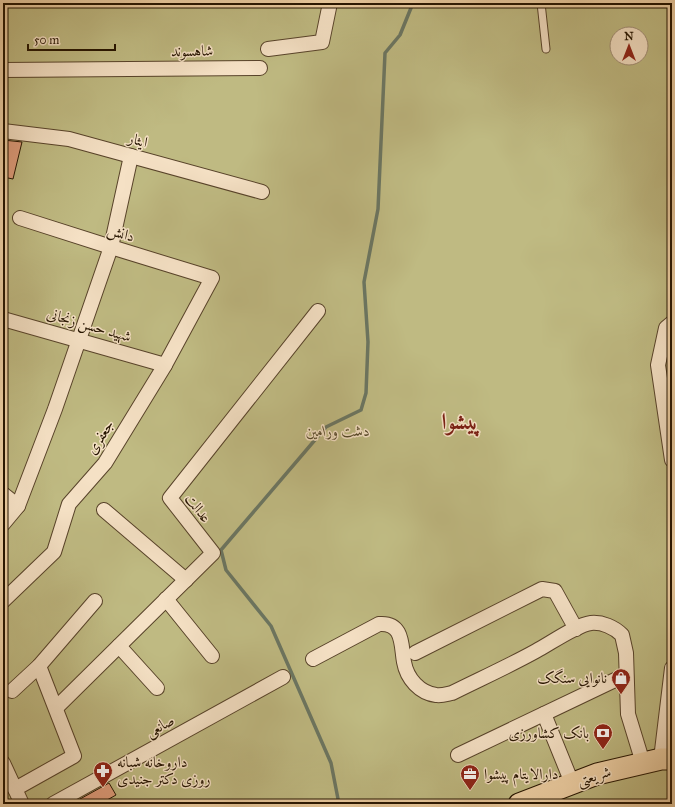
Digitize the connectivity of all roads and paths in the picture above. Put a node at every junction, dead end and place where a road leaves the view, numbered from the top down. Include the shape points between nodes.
1 (330, 3) edge
2 (541, 3) edge
3 (268, 49) dead end
4 (546, 49) dead end
5 (260, 68) dead end
6 (3, 70) edge
7 (3, 131) edge
8 (131, 156) junction
9 (262, 192) dead end
10 (20, 218) dead end
11 (110, 248) junction
12 (212, 278) joint
13 (318, 310) dead end
14 (3, 319) edge
15 (669, 326) edge
16 (79, 340) junction
17 (165, 364) junction
18 (672, 460) edge
19 (3, 494) edge
20 (18, 506) junction
21 (104, 510) dead end
22 (3, 524) edge
23 (186, 580) junction
24 (166, 599) junction
25 (3, 601) edge
26 (95, 601) dead end
27 (576, 629) junction
28 (119, 646) junction
29 (415, 653) dead end
30 (212, 656) dead end
31 (313, 659) dead end
32 (39, 666) junction
33 (672, 668) edge
34 (283, 677) dead end
35 (615, 680) dead end
36 (157, 688) dead end
37 (12, 692) dead end
38 (56, 708) junction
39 (544, 714) junction
40 (458, 755) dead end
41 (3, 763) edge
42 (662, 763) edge
43 (572, 783) junction
44 (15, 789) junction
45 (22, 804) edge
46 (53, 804) edge
47 (519, 804) edge
48 (558, 804) edge

1 - 3 street via 322,42
2 - 4 lane
5 - 6 street, شاهسوند
7 - 8 street, ایثار via 68,139
8 - 9 street, ایثار
8 - 11 street
10 - 11 street, دانش
11 - 12 street, دانش
11 - 16 street
12 - 17 street, جعفری
13 - 23 street, عدالت via 170,498 212,553
14 - 16 street, شهید حسن زنجانی
15 - 18 street via 658,365
16 - 17 street, شهید حسن زنجانی
16 - 20 street
17 - 25 street, جعفری via 106,463 69,504 54,552
19 - 20 street
20 - 22 street
21 - 23 street
23 - 24 street, عدالت
24 - 28 street, عدالت
24 - 30 street
26 - 32 street
27 - 29 street via 555,591 542,589
27 - 31 street via 452,693 438,696 419,689 411,679 404,664 401,638 398,632 387,624 379,624
27 - 42 street via 591,623 602,624 612,627 622,635 626,653 628,714
28 - 36 street
28 - 38 street, عدالت
32 - 37 street
32 - 38 street
33 - 42 street
34 - 46 street, صانعی
35 - 39 street
38 - 44 street via 74,756
39 - 40 street
39 - 43 street
41 - 44 street
42 - 43 main road, شریعتی via 597,774
42 - 48 main road, شریعتی via 663,771 604,786
43 - 47 main road, شریعتی
44 - 45 street

